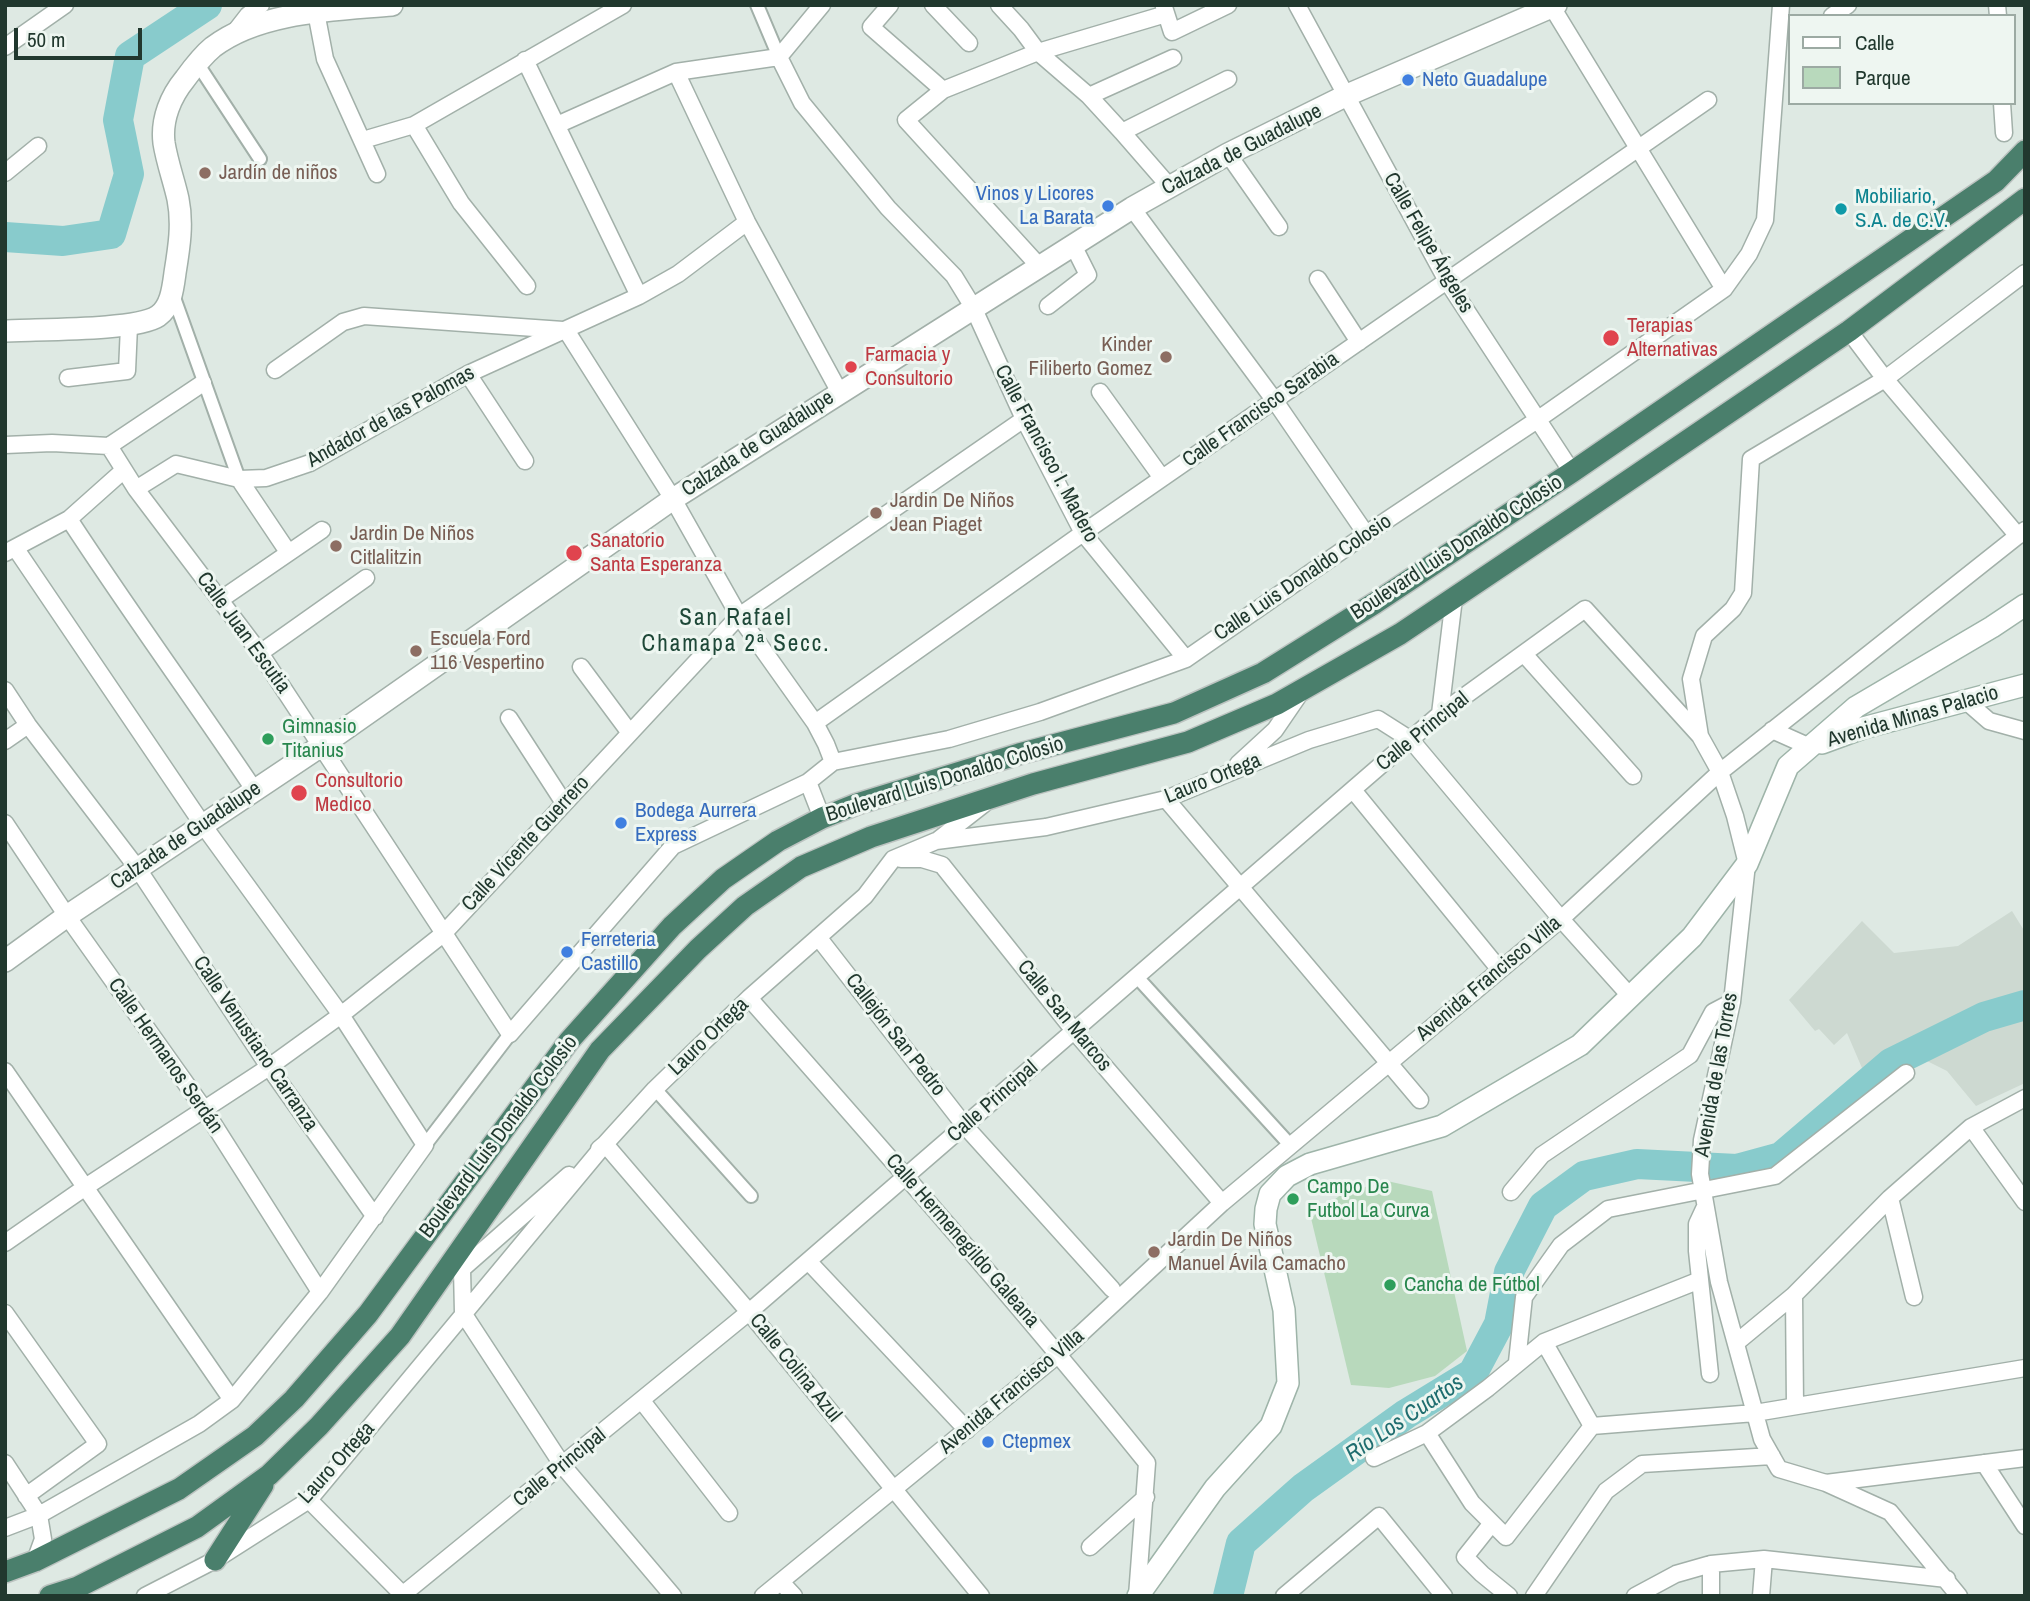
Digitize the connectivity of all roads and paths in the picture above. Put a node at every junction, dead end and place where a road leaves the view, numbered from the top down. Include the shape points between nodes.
1 (65, 5) edge
2 (261, 5) edge
3 (392, 5) edge
4 (622, 5) edge
5 (757, 5) edge
6 (822, 5) edge
7 (890, 5) edge
8 (933, 5) edge
9 (999, 5) edge
10 (1228, 5) edge
11 (1297, 5) edge
12 (1781, 5) edge
13 (1554, 6) edge
14 (1165, 10) edge
15 (316, 12) junction
16 (233, 35) junction
17 (969, 43) dead end
18 (5, 47) edge
19 (1783, 49) edge
20 (1038, 52) junction
21 (779, 57) junction
22 (1173, 58) dead end
23 (525, 60) junction
24 (197, 62) junction
25 (676, 72) junction
26 (1228, 79) dead end
27 (943, 90) junction
28 (1089, 96) junction
29 (1345, 96) junction
30 (1708, 100) dead end
31 (2002, 105) edge
32 (414, 125) junction
33 (557, 125) junction
34 (1122, 132) junction
35 (2004, 133) dead end
36 (363, 140) junction
37 (38, 146) dead end
38 (1637, 147) junction
39 (2025, 151) edge
40 (1228, 154) junction
41 (260, 159) dead end
42 (5, 173) edge
43 (377, 174) dead end
44 (1169, 186) junction
45 (2025, 199) edge
46 (1132, 208) junction
47 (747, 222) junction
48 (1279, 227) dead end
49 (1073, 245) junction
50 (1039, 266) junction
51 (2025, 273) edge
52 (1318, 279) dead end
53 (1447, 281) junction
54 (527, 286) dead end
55 (1724, 289) junction
56 (172, 292) junction
57 (639, 296) junction
58 (1048, 306) dead end
59 (973, 307) junction
60 (129, 326) junction
61 (566, 330) junction
62 (5, 331) edge
63 (1849, 331) junction
64 (1359, 342) junction
65 (275, 370) dead end
66 (468, 374) junction
67 (68, 378) dead end
68 (1885, 379) junction
69 (203, 383) junction
70 (839, 391) junction
71 (1100, 391) dead end
72 (1275, 401) junction
73 (1024, 419) junction
74 (1537, 420) junction
75 (5, 445) edge
76 (109, 446) junction
77 (525, 461) dead end
78 (124, 470) junction
79 (1572, 472) junction
80 (1162, 478) junction
81 (239, 479) junction
82 (136, 489) junction
83 (673, 499) junction
84 (69, 519) junction
85 (322, 530) dead end
86 (1083, 533) junction
87 (2021, 533) edge
88 (1366, 534) junction
89 (11, 551) edge
90 (288, 552) junction
91 (366, 578) dead end
92 (1454, 598) junction
93 (220, 600) junction
94 (2025, 605) edge
95 (739, 616) junction
96 (260, 653) junction
97 (1524, 654) junction
98 (1186, 659) junction
99 (580, 667) dead end
100 (2025, 685) edge
101 (5, 690) edge
102 (1303, 690) junction
103 (1966, 701) junction
104 (1440, 715) junction
105 (509, 718) dead end
106 (815, 723) junction
107 (28, 725) junction
108 (1772, 730) junction
109 (2025, 731) edge
110 (630, 733) junction
111 (1700, 736) junction
112 (1411, 740) junction
113 (5, 741) edge
114 (321, 746) junction
115 (1810, 747) junction
116 (833, 762) junction
117 (1720, 772) junction
118 (1228, 773) junction
119 (1633, 776) dead end
120 (808, 782) junction
121 (1353, 790) junction
122 (255, 791) junction
123 (993, 797) junction
124 (1166, 799) junction
125 (564, 803) junction
126 (822, 818) junction
127 (203, 825) junction
128 (7, 827) edge
129 (936, 841) junction
130 (893, 859) junction
131 (1747, 864) junction
132 (138, 869) junction
133 (1241, 888) junction
134 (67, 916) junction
135 (1561, 919) junction
136 (443, 933) junction
137 (818, 937) junction
138 (5, 961) edge
139 (1500, 970) junction
140 (1137, 977) junction
141 (1630, 996) junction
142 (749, 998) junction
143 (1732, 1002) junction
144 (341, 1015) junction
145 (1074, 1032) junction
146 (510, 1034) junction
147 (1389, 1063) junction
148 (269, 1067) junction
149 (5, 1071) edge
150 (1906, 1073) dead end
151 (655, 1089) junction
152 (2025, 1098) edge
153 (1420, 1100) dead end
154 (204, 1109) junction
155 (965, 1126) junction
156 (1971, 1127) junction
157 (605, 1144) junction
158 (425, 1145) junction
159 (1291, 1146) junction
160 (907, 1177) junction
161 (1252, 1178) junction
162 (1701, 1182) junction
163 (87, 1186) junction
164 (1511, 1192) dead end
165 (1270, 1194) junction
166 (751, 1196) dead end
167 (1891, 1198) junction
168 (2025, 1202) edge
169 (1222, 1203) junction
170 (1705, 1207) junction
171 (376, 1217) junction
172 (5, 1243) edge
173 (808, 1261) junction
174 (1700, 1280) junction
175 (1112, 1289) dead end
176 (320, 1292) junction
177 (1794, 1295) junction
178 (1914, 1297) dead end
179 (749, 1312) junction
180 (5, 1313) edge
181 (463, 1313) junction
182 (1544, 1342) junction
183 (1736, 1343) junction
184 (1059, 1354) junction
185 (1517, 1363) junction
186 (2025, 1368) edge
187 (1710, 1374) dead end
188 (232, 1400) junction
189 (642, 1401) junction
190 (1795, 1406) junction
191 (1755, 1413) junction
192 (1592, 1426) junction
193 (967, 1430) junction
194 (1427, 1433) junction
195 (1772, 1456) junction
196 (1374, 1458) dead end
197 (2025, 1458) edge
198 (5, 1463) edge
199 (1984, 1463) junction
200 (563, 1466) junction
201 (269, 1475) junction
202 (1826, 1483) junction
203 (894, 1490) junction
204 (26, 1496) junction
205 (1146, 1497) junction
206 (309, 1500) junction
207 (729, 1513) dead end
208 (39, 1515) junction
209 (1492, 1523) junction
210 (2025, 1526) edge
211 (5, 1528) edge
212 (1090, 1547) dead end
213 (1764, 1559) junction
214 (215, 1560) junction
215 (35, 1561) junction
216 (1711, 1564) junction
217 (5, 1572) edge
218 (1947, 1580) junction
219 (781, 1582) junction
220 (402, 1595) edge
221 (50, 1596) edge
222 (145, 1596) edge
223 (673, 1596) edge
224 (763, 1596) edge
225 (794, 1596) edge
226 (981, 1596) edge
227 (1137, 1596) edge
228 (1284, 1596) edge
229 (1444, 1596) edge
230 (1510, 1596) edge
231 (1534, 1596) edge
232 (1635, 1596) edge
233 (1712, 1596) edge
234 (1760, 1596) edge
235 (1959, 1596) edge

1 - 18 street
2 - 16 street
3 - 15 street
4 - 23 street
5 - 21 street
6 - 21 street
7 - 27 street via 871,27
8 - 17 street
9 - 20 street
10 - 14 street via 1172,32
11 - 29 street, Calle Felipe Ángeles
12 - 19 street
13 - 29 street, Calzada de Guadalupe
13 - 38 street
14 - 20 street
15 - 16 street
15 - 36 street via 325,59
16 - 24 street
19 - 55 street via 1765,220 1749,254
20 - 27 street
20 - 28 street
21 - 25 street
21 - 59 street, Calle Francisco I. Madero via 802,103 888,208 954,276
22 - 28 street
23 - 32 street
23 - 33 street
24 - 41 street
24 - 56 street via 168,105 164,125 180,218
25 - 33 street
25 - 47 street
26 - 34 street
27 - 50 street via 906,120
28 - 34 street
29 - 40 street, Calzada de Guadalupe
29 - 53 street, Calle Felipe Ángeles
30 - 38 street, Calle Francisco Sarabia
31 - 35 street
32 - 36 street
32 - 54 street via 461,203
33 - 57 street
34 - 44 street
36 - 43 street
37 - 42 street
38 - 53 street, Calle Francisco Sarabia
38 - 55 street
39 - 79 highway, Boulevard Luis Donaldo Colosio via 1996,181
40 - 44 street, Calzada de Guadalupe
40 - 48 street
44 - 46 street, Calzada de Guadalupe
45 - 63 highway, Boulevard Luis Donaldo Colosio
46 - 49 street, Calzada de Guadalupe
46 - 72 street
47 - 57 street, Andador de las Palomas via 678,274
47 - 70 street
49 - 50 street, Calzada de Guadalupe
49 - 58 street via 1087,275
50 - 59 street, Calzada de Guadalupe
51 - 68 street
52 - 64 street
53 - 64 street, Calle Francisco Sarabia
53 - 74 street, Calle Felipe Ángeles
55 - 74 street, Calle Luis Donaldo Colosio
56 - 60 street via 158,316
56 - 69 street
57 - 61 street, Andador de las Palomas
59 - 70 street, Calzada de Guadalupe
59 - 73 street, Calle Francisco I. Madero
60 - 62 street
60 - 67 street via 127,371
61 - 65 street via 363,316 343,322
61 - 66 street, Andador de las Palomas
61 - 83 street
63 - 68 street
63 - 92 highway, Boulevard Luis Donaldo Colosio
64 - 72 street, Calle Francisco Sarabia
66 - 77 street
66 - 81 street, Andador de las Palomas via 310,463 266,478
68 - 87 street
68 - 111 street via 1751,459 1744,593 1704,636 1692,679
69 - 76 street
69 - 81 street
70 - 83 street, Calzada de Guadalupe
71 - 80 street
72 - 80 street, Calle Francisco Sarabia
72 - 88 street
73 - 86 street, Calle Francisco I. Madero
73 - 95 street, Calle Vicente Guerrero
74 - 79 street, Calle Felipe Ángeles
74 - 88 street, Calle Luis Donaldo Colosio
75 - 76 street
76 - 78 street, Calle Juan Escutia
78 - 82 street, Calle Juan Escutia
78 - 84 street
79 - 126 highway, Boulevard Luis Donaldo Colosio via 1264,673 1174,713 1019,754
80 - 86 street, Calle Francisco Sarabia
81 - 82 street, Andador de las Palomas via 176,464
81 - 90 street
82 - 93 street, Calle Juan Escutia
83 - 95 street
83 - 114 street, Calzada de Guadalupe
84 - 89 street
84 - 122 street
85 - 90 street
86 - 98 street, Calle Francisco I. Madero
86 - 106 street, Calle Francisco Sarabia
87 - 108 street, Avenida Francisco Villa
88 - 98 street, Calle Luis Donaldo Colosio
89 - 127 street
90 - 93 street
91 - 96 street
92 - 102 highway, Boulevard Luis Donaldo Colosio
92 - 104 street
93 - 96 street, Calle Juan Escutia
94 - 115 street via 1856,707
95 - 106 street
95 - 110 street, Calle Vicente Guerrero
96 - 114 street, Calle Juan Escutia
97 - 104 street, Calle Principal
97 - 111 street, Calle Principal via 1585,609
97 - 119 street
98 - 116 street, Calle Luis Donaldo Colosio via 1040,712 949,739
99 - 110 street
100 - 103 street, Avenida Minas Palacio
101 - 107 street, Calle Venustiano Carranza
102 - 118 street via 1275,730
102 - 123 highway, Boulevard Luis Donaldo Colosio via 1188,742
103 - 109 street via 1989,721
103 - 115 street, Avenida Minas Palacio
104 - 112 street, Calle Principal
105 - 125 street
106 - 116 street
107 - 113 street
107 - 132 street, Calle Venustiano Carranza
108 - 115 street
108 - 117 street, Avenida Francisco Villa
110 - 125 street, Calle Vicente Guerrero
111 - 117 street, Avenida de las Torres
112 - 118 street, Lauro Ortega via 1378,719 1309,740
112 - 121 street, Calle Principal
112 - 135 street
114 - 122 street, Calzada de Guadalupe
114 - 136 street, Calle Juan Escutia
115 - 131 street, Avenida Minas Palacio via 1788,766
116 - 120 street
117 - 131 street, Avenida de las Torres
117 - 135 street, Avenida Francisco Villa
118 - 124 street, Lauro Ortega
120 - 126 street
120 - 146 street via 673,846
121 - 133 street, Calle Principal
121 - 139 street
122 - 127 street, Calzada de Guadalupe
123 - 129 street
123 - 201 highway, Boulevard Luis Donaldo Colosio via 871,837 801,867 746,906 698,949 600,1050 400,1336
124 - 129 street, Lauro Ortega via 1046,827
124 - 133 street
125 - 136 street, Calle Vicente Guerrero
126 - 215 highway, Boulevard Luis Donaldo Colosio via 778,841 723,880 672,926 569,1041 368,1314 255,1436 179,1489
127 - 132 street, Calzada de Guadalupe
127 - 144 street
128 - 134 street, Calle Hermanos Serdán
129 - 130 street, Lauro Ortega
130 - 137 street, Lauro Ortega via 865,896
130 - 145 street, Calle San Marcos via 922,859 942,865
131 - 141 street, Avenida Minas Palacio via 1692,937
131 - 143 street, Avenida de las Torres
132 - 134 street, Calzada de Guadalupe
132 - 148 street, Calle Venustiano Carranza
133 - 140 street, Calle Principal
133 - 147 street
134 - 138 street, Calzada de Guadalupe
134 - 154 street, Calle Hermanos Serdán
135 - 139 street, Avenida Francisco Villa
135 - 141 street
136 - 144 street, Calle Vicente Guerrero
136 - 146 street, Calle Juan Escutia
137 - 142 street, Lauro Ortega
137 - 155 street, Callejón San Pedro
139 - 147 street, Avenida Francisco Villa
140 - 145 street, Calle Principal
140 - 159 street
141 - 165 street, Avenida Minas Palacio via 1580,1045 1442,1126 1310,1164 1287,1176
142 - 151 street, Lauro Ortega
142 - 160 street, Calle Hermenegildo Galeana
143 - 162 street, Avenida de las Torres via 1702,1140
143 - 164 street via 1713,1012 1690,1055 1542,1155
144 - 148 street, Calle Vicente Guerrero
144 - 158 street
145 - 155 street, Calle Principal
145 - 169 street, Calle San Marcos
146 - 158 street
147 - 153 street
147 - 159 street, Avenida Francisco Villa
148 - 154 street, Calle Vicente Guerrero
148 - 171 street, Calle Venustiano Carranza
149 - 163 street
150 - 162 street via 1775,1176
151 - 157 street, Lauro Ortega
151 - 166 street
152 - 156 street
154 - 163 street, Calle Vicente Guerrero
154 - 176 street, Calle Hermanos Serdán
155 - 160 street, Calle Principal
155 - 175 street, Callejón San Pedro
156 - 167 street
156 - 168 street
157 - 179 street, Calle Colina Azul
157 - 181 street, Lauro Ortega
157 - 181 street via 462,1269
158 - 171 street
159 - 161 street, Avenida Francisco Villa
160 - 173 street, Calle Principal
160 - 184 street, Calle Hermenegildo Galeana
161 - 165 street
161 - 169 street, Avenida Francisco Villa
162 - 170 street, Avenida de las Torres
162 - 185 street via 1608,1209 1561,1245 1524,1297
163 - 172 street, Calle Vicente Guerrero
163 - 188 street
165 - 227 street via 1265,1224 1284,1310 1288,1382 1272,1426 1215,1488
167 - 177 street
167 - 178 street
169 - 184 street, Avenida Francisco Villa
170 - 174 street via 1697,1224
170 - 183 street, Avenida de las Torres
171 - 176 street
173 - 179 street, Calle Principal
173 - 193 street
174 - 182 street
174 - 187 street
176 - 188 street
177 - 183 street
177 - 190 street
179 - 189 street, Calle Principal
179 - 203 street, Calle Colina Azul
180 - 204 street via 98,1444
181 - 200 street
181 - 206 street, Lauro Ortega
182 - 185 street
182 - 192 street
183 - 191 street, Avenida de las Torres
184 - 193 street, Avenida Francisco Villa
184 - 205 street, Calle Hermenegildo Galeana via 1147,1464
185 - 194 street
186 - 190 street
188 - 208 street via 199,1424
189 - 200 street, Calle Principal
189 - 207 street
190 - 191 street
191 - 192 street
191 - 195 street, Avenida de las Torres
192 - 209 street via 1506,1537
193 - 203 street, Avenida Francisco Villa
194 - 196 street
194 - 209 street via 1472,1503
195 - 202 street via 1779,1469
195 - 231 street via 1642,1464 1606,1491
197 - 199 street
198 - 204 street
199 - 202 street
199 - 210 street
200 - 220 street, Calle Principal
200 - 223 street
201 - 214 highway
201 - 221 highway, Boulevard Luis Donaldo Colosio via 197,1527 78,1587
202 - 218 street via 1889,1511
203 - 219 street, Avenida Francisco Villa
203 - 226 street, Calle Colina Azul
204 - 208 street
205 - 212 street
205 - 227 street, Calle Hermenegildo Galeana
206 - 214 street, Lauro Ortega
206 - 220 street
208 - 211 street
208 - 215 street via 43,1539
209 - 230 street via 1465,1557
213 - 216 street
213 - 218 street
213 - 234 street
214 - 222 street, Lauro Ortega
215 - 217 highway, Boulevard Luis Donaldo Colosio
216 - 232 street via 1676,1574
216 - 233 street
218 - 235 street
219 - 224 street, Avenida Francisco Villa
219 - 225 street
228 - 229 street via 1379,1517

